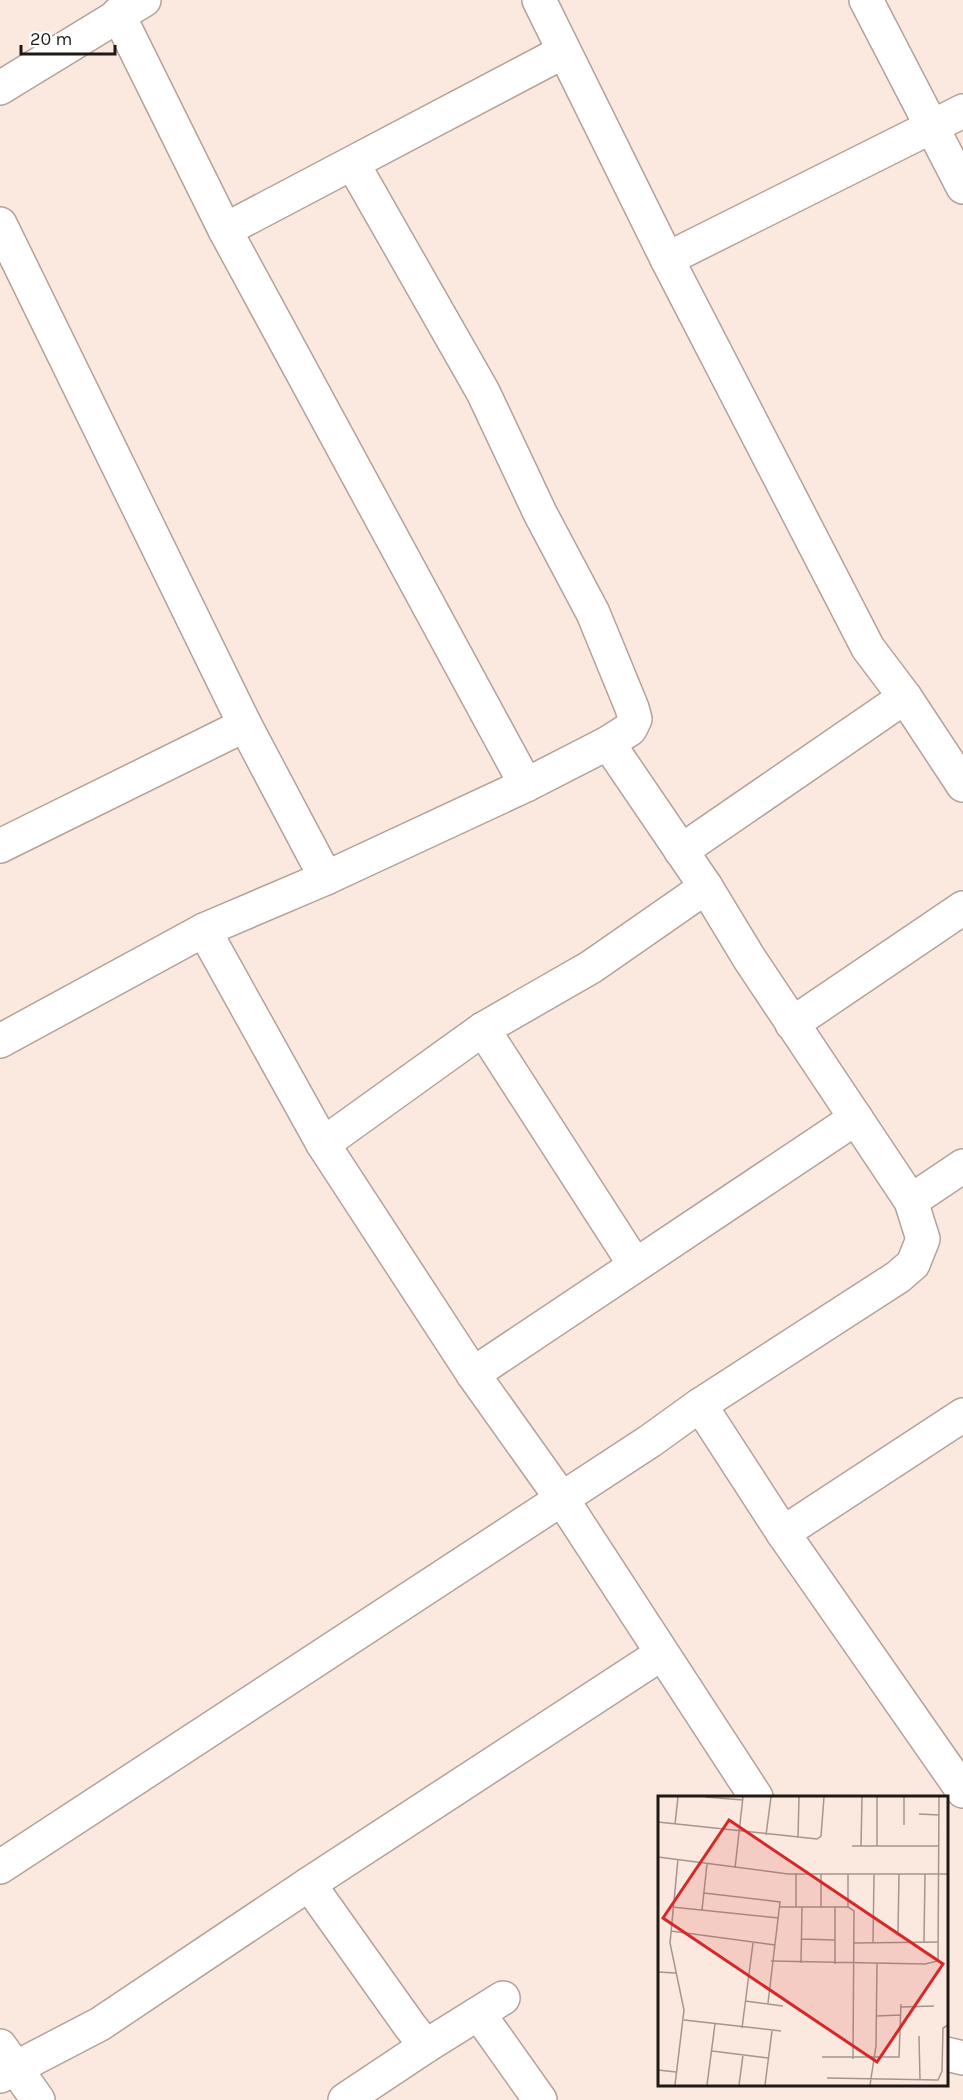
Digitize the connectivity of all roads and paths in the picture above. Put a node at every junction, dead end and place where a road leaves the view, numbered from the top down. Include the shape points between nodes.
1 (539, 0) edge
2 (866, 0) edge
3 (131, 7) edge
4 (563, 52) junction
5 (0, 88) edge
6 (963, 111) edge
7 (933, 127) junction
8 (353, 164) junction
9 (963, 187) edge
10 (0, 224) edge
11 (225, 230) junction
12 (667, 259) junction
13 (905, 697) junction
14 (245, 726) junction
15 (608, 743) junction
16 (526, 785) junction
17 (963, 785) edge
18 (0, 846) edge
19 (681, 850) junction
20 (326, 879) junction
21 (706, 887) junction
22 (963, 908) edge
23 (204, 930) junction
24 (792, 1024) junction
25 (483, 1029) junction
26 (0, 1041) edge
27 (856, 1118) junction
28 (323, 1144) junction
29 (963, 1166) edge
30 (910, 1200) junction
31 (634, 1265) junction
32 (472, 1374) junction
33 (700, 1405) junction
34 (963, 1415) edge
35 (562, 1499) junction
36 (783, 1533) junction
37 (661, 1654) junction
38 (963, 1791) edge
39 (755, 1796) edge
40 (0, 1867) edge
41 (309, 1884) junction
42 (426, 2046) junction
43 (948, 2054) edge
44 (963, 2058) edge
45 (5, 2063) edge
46 (38, 2100) edge
47 (345, 2100) edge
48 (540, 2100) edge

1 - 4 street
2 - 7 street
3 - 5 street
3 - 11 street
4 - 8 street
4 - 12 street
6 - 7 street
7 - 9 street
7 - 12 street
8 - 11 street
8 - 15 street via 483,392 593,613 634,719 630,729
10 - 14 street
11 - 16 street
12 - 13 street via 868,648
13 - 17 street
13 - 19 street
14 - 18 street
14 - 20 street
15 - 16 street
15 - 19 street
16 - 20 street
19 - 21 street
20 - 23 street
21 - 24 street
21 - 25 street via 591,967
22 - 24 street
23 - 26 street
23 - 28 street
24 - 27 street
25 - 28 street
25 - 31 street
27 - 30 street
27 - 31 street
28 - 32 street
29 - 30 street
30 - 33 street via 922,1239 914,1264
31 - 32 street
32 - 35 street
33 - 35 street
33 - 36 street
34 - 36 street
35 - 37 street
35 - 40 street
36 - 38 street
37 - 39 street
37 - 41 street
41 - 42 street
41 - 45 street via 100,2024
42 - 47 street
42 - 48 street via 491,2006
43 - 44 street
45 - 46 street

